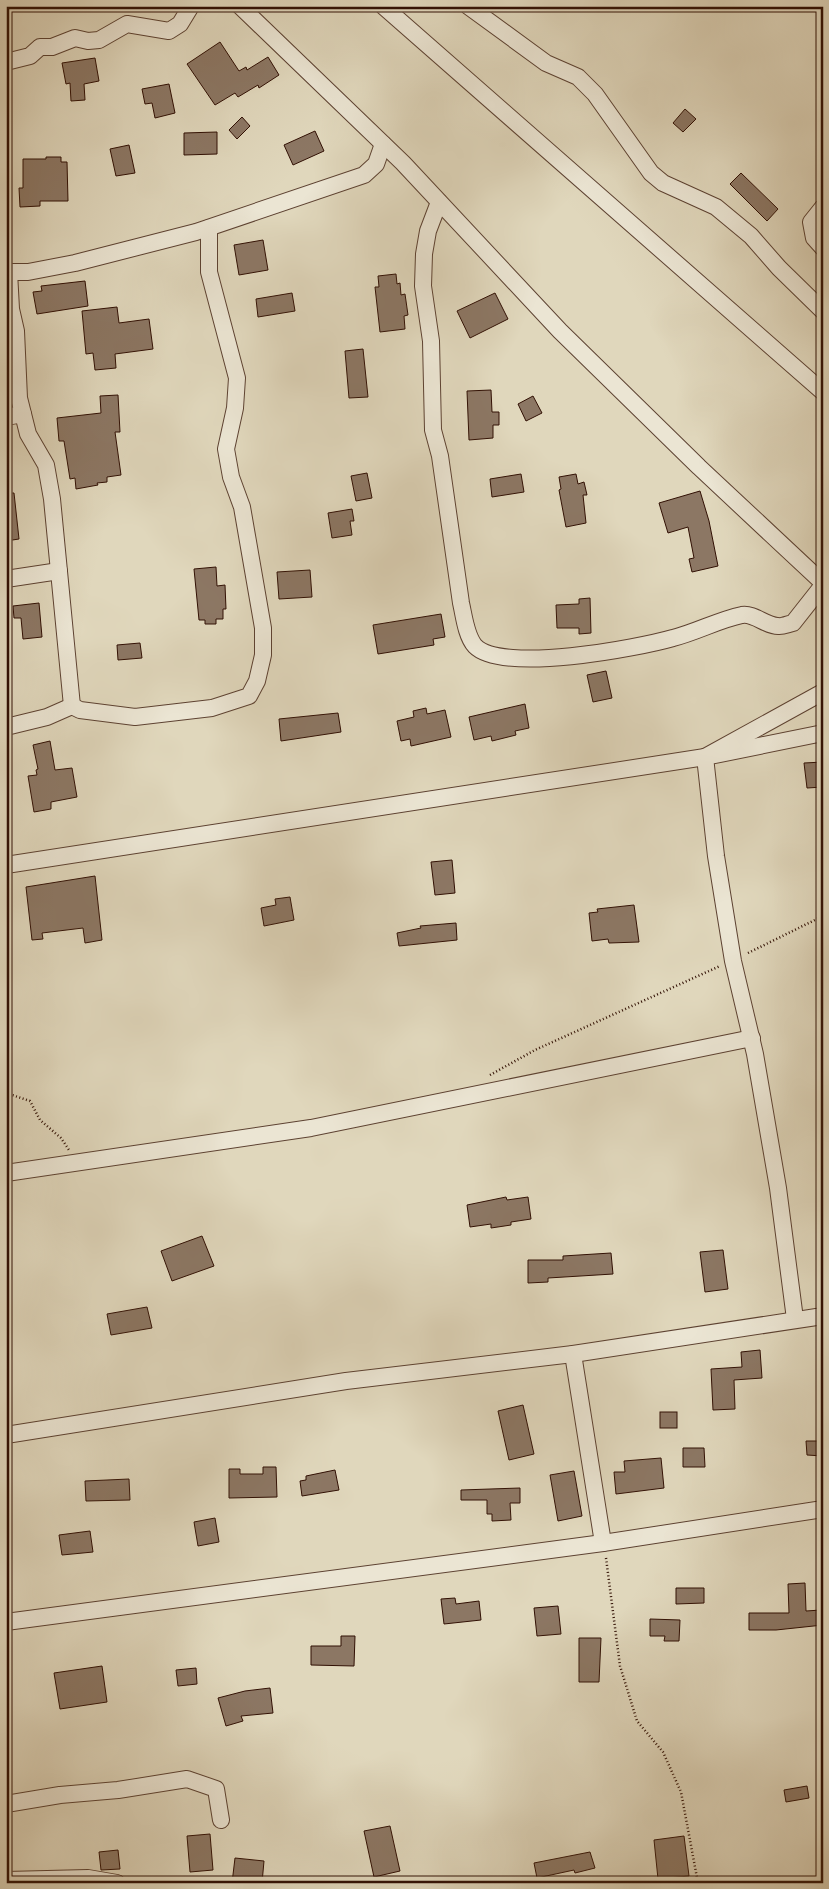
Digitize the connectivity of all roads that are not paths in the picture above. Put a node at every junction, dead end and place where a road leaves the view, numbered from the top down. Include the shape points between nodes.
1 (191, 6) edge
2 (240, 6) edge
3 (383, 6) edge
4 (468, 6) edge
5 (6, 62) edge
6 (383, 144) junction
7 (439, 202) junction
8 (823, 207) edge
9 (209, 228) junction
10 (823, 248) edge
11 (7, 272) edge
12 (823, 311) edge
13 (823, 392) edge
14 (23, 414) junction
15 (6, 416) edge
16 (59, 571) junction
17 (6, 579) edge
18 (823, 584) edge
19 (823, 692) edge
20 (72, 706) junction
21 (6, 727) edge
22 (823, 733) edge
23 (706, 757) junction
24 (6, 865) edge
25 (752, 1038) junction
26 (6, 1173) edge
27 (823, 1316) edge
28 (795, 1319) junction
29 (573, 1354) junction
30 (6, 1435) edge
31 (823, 1509) edge
32 (603, 1544) junction
33 (6, 1622) edge
34 (6, 1804) edge
35 (221, 1820) dead end
36 (6, 1880) edge
37 (117, 1883) edge

1 - 5 street via 180,24 169,31 126,24 99,40 75,38 52,47 40,47 30,56
2 - 6 street
3 - 13 street
4 - 12 street via 546,63 578,77 651,173 663,183 716,207 751,236
6 - 7 street
6 - 9 street via 376,164 364,175
7 - 18 street via 560,331
7 - 18 street via 428,231 423,278 431,341 433,430 443,476 461,603 466,627 476,646 494,657 562,657 596,654 675,638 744,614 777,626 793,623
8 - 10 street via 811,222 814,238
9 - 11 street via 75,263 28,272
9 - 20 street via 209,272 237,378 235,408 226,449 231,478 242,506 263,628 263,655 257,681 249,696 212,708 135,717 80,710
11 - 14 street
14 - 15 street
14 - 16 street via 28,434 46,465
16 - 17 street
16 - 20 street
19 - 23 street
20 - 21 street via 47,717
22 - 23 street
23 - 24 street
23 - 25 street via 716,856 733,961
25 - 26 street via 311,1128
25 - 28 street via 778,1188
27 - 28 street
28 - 29 street
29 - 30 street via 346,1381
29 - 32 street
31 - 32 street
32 - 33 street
34 - 35 street via 188,1779 216,1789
36 - 37 street via 88,1878

